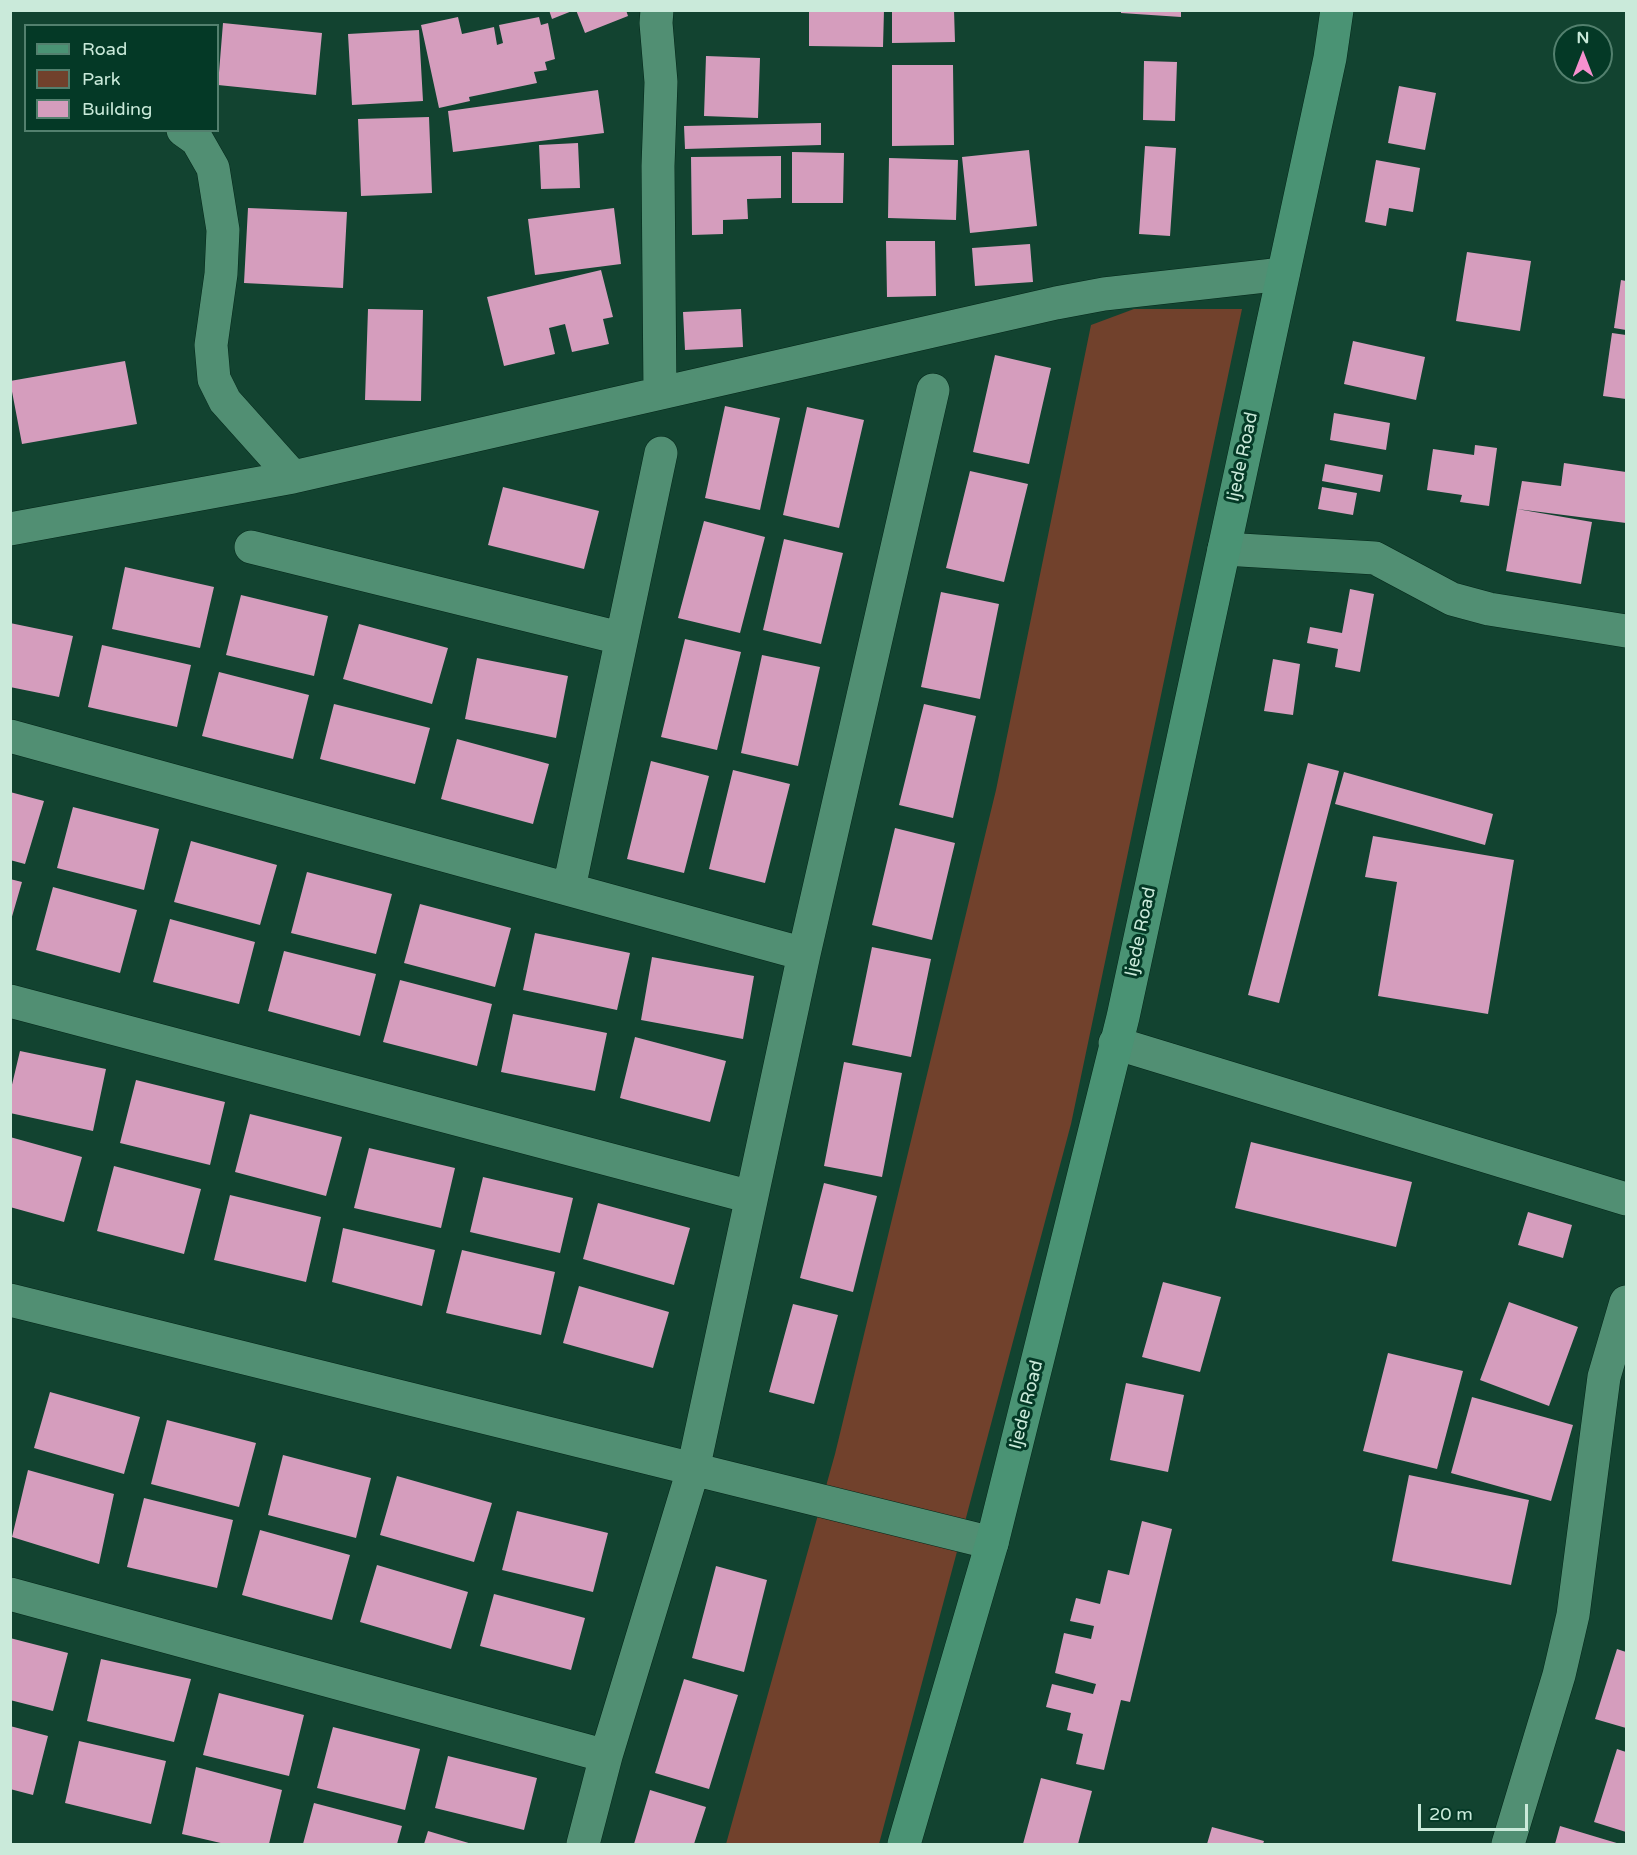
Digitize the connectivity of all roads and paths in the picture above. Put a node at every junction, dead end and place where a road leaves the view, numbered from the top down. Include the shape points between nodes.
1 (657, 10) edge
2 (1337, 10) edge
3 (186, 132) edge
4 (1283, 274) junction
5 (933, 390) dead end
6 (660, 393) junction
7 (661, 453) dead end
8 (292, 477) junction
9 (10, 529) edge
10 (251, 547) dead end
11 (1224, 549) junction
12 (1626, 631) edge
13 (620, 638) junction
14 (10, 736) edge
15 (569, 888) junction
16 (804, 954) junction
17 (10, 1001) edge
18 (1115, 1043) junction
19 (751, 1197) junction
20 (1626, 1199) edge
21 (10, 1300) edge
22 (1626, 1302) edge
23 (693, 1470) junction
24 (992, 1543) junction
25 (10, 1594) edge
26 (606, 1756) junction
27 (583, 1845) edge
28 (904, 1845) edge
29 (1508, 1845) edge

1 - 6 street via 661,82
2 - 4 main road, Ijede Road
3 - 8 street via 197,140 213,168 224,230 211,345 214,379 225,401
4 - 6 street via 1066,301
4 - 11 main road, Ijede Road
5 - 16 street
6 - 8 street
7 - 13 street
8 - 9 street
10 - 13 street
11 - 12 street via 1375,558 1452,599
11 - 18 main road, Ijede Road
13 - 15 street
14 - 15 street
15 - 16 street
16 - 19 street
17 - 19 street
18 - 20 street
18 - 24 main road, Ijede Road
19 - 23 street
21 - 23 street
22 - 29 street via 1604,1377 1573,1615
23 - 24 street
23 - 26 street
24 - 28 main road, Ijede Road
25 - 26 street
26 - 27 street

